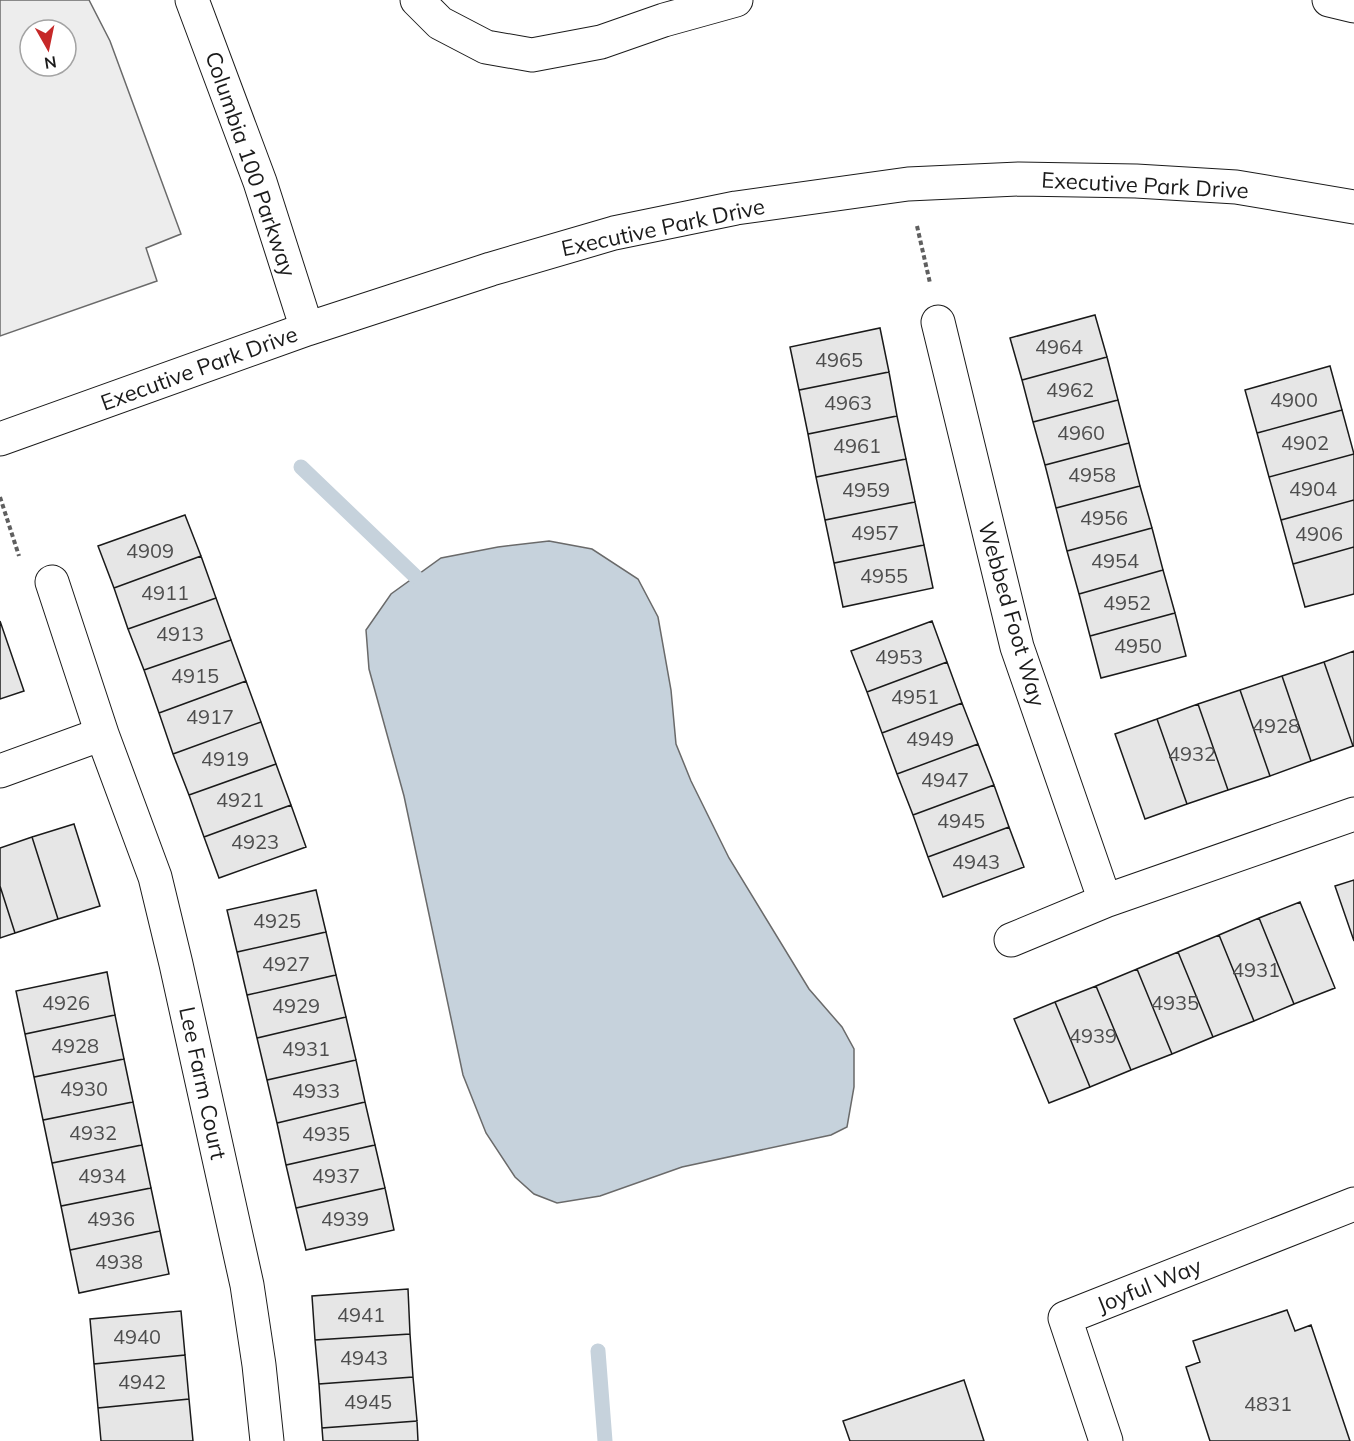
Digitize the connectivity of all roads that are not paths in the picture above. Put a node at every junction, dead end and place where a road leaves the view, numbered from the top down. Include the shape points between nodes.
1 (192, 0) edge
2 (417, 0) edge
3 (736, 0) edge
4 (1329, 0) edge
5 (1354, 6) edge
6 (1354, 207) edge
7 (938, 322) dead end
8 (307, 329) junction
9 (0, 439) edge
10 (52, 582) dead end
11 (102, 734) junction
12 (0, 771) edge
13 (1354, 814) edge
14 (1105, 901) junction
15 (1011, 940) dead end
16 (1354, 1204) edge
17 (267, 1441) edge
18 (1106, 1441) edge

1 - 8 street, Columbia 100 Parkway via 260,183
2 - 3 street via 440,23 486,47 532,55 601,42
4 - 5 street
6 - 8 street, Executive Park Drive via 1236,187 1136,181 1019,179 908,184 736,208 614,233
7 - 14 street, Webbed Foot Way via 1017,647
8 - 9 street, Executive Park Drive
10 - 11 street, Lee Farm Court
11 - 12 street
11 - 17 street, Lee Farm Court via 155,877 176,964 248,1285
13 - 14 street
14 - 15 street
16 - 18 street, Joyful Way via 1065,1318

